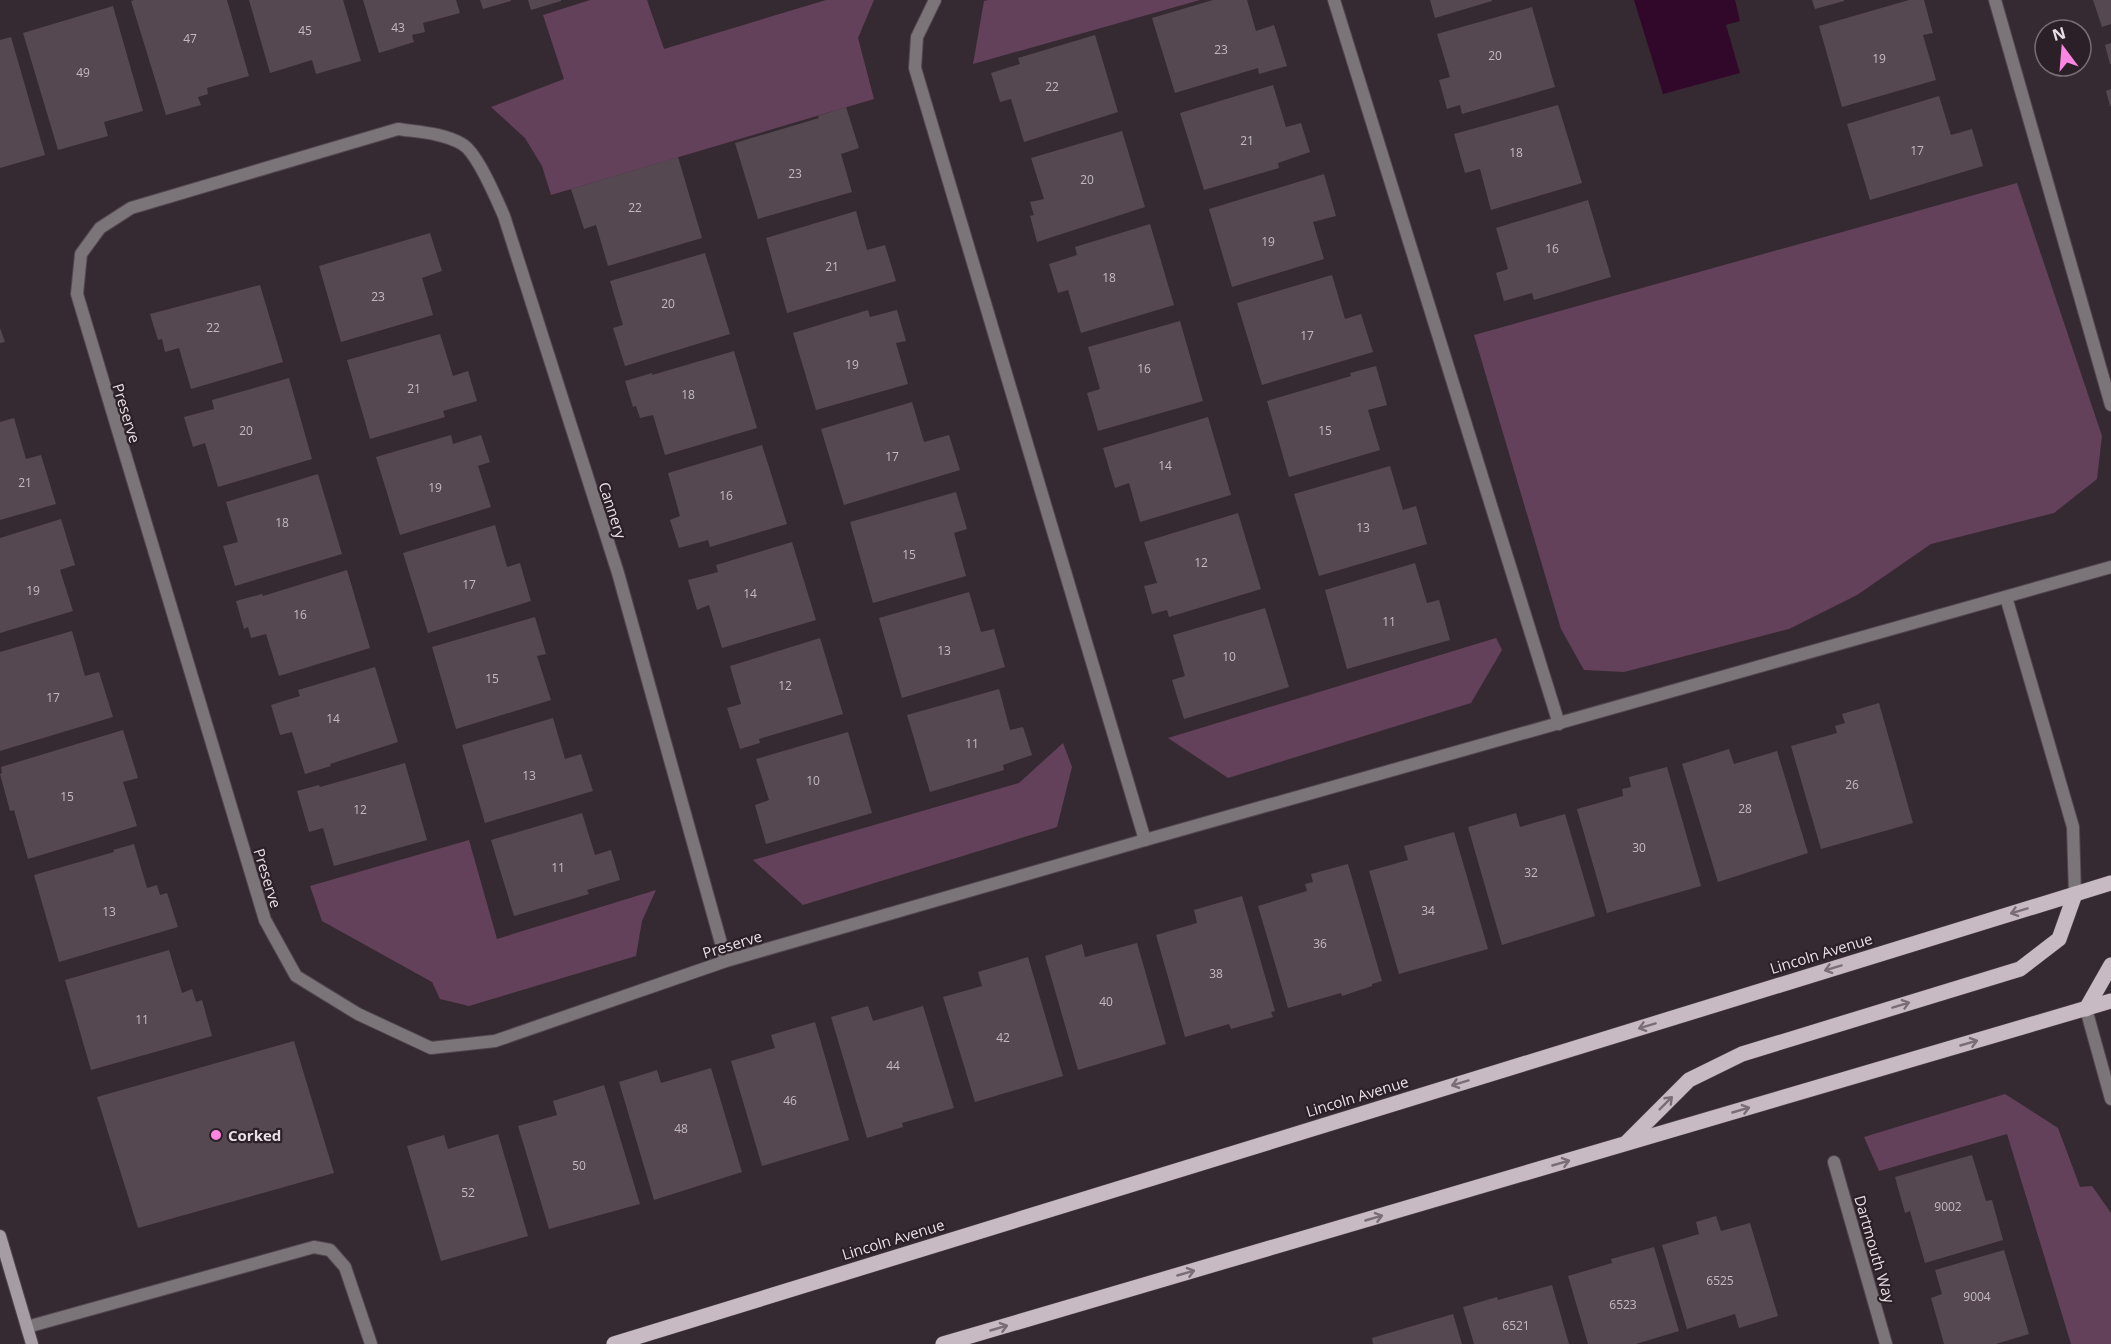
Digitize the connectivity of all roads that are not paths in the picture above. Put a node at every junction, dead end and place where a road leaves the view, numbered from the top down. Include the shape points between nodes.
1 (935, 0) edge
2 (1334, 0) edge
3 (1995, 0) edge
4 (398, 129) joint
5 (2111, 405) edge
6 (2111, 567) edge
7 (2006, 597) junction
8 (1558, 724) junction
9 (1145, 840) junction
10 (2111, 883) edge
11 (2075, 894) junction
12 (726, 961) junction
13 (2111, 965) edge
14 (2111, 1001) edge
15 (2086, 1009) junction
16 (2111, 1099) edge
17 (1625, 1144) junction
18 (1834, 1162) dead end
19 (0, 1236) edge
20 (27, 1327) junction
21 (32, 1344) edge
22 (371, 1344) edge
23 (614, 1344) edge
24 (943, 1344) edge
25 (1886, 1344) edge

1 - 9 street via 917,37 915,68
2 - 8 street
3 - 5 street
4 - 12 street, Cannery via 464,144 483,170 504,216 618,573
4 - 12 street, Preserve via 131,208 100,228 81,254 77,294 265,920 296,976 358,1014 431,1048 495,1041
6 - 7 street, Preserve
7 - 8 street, Preserve
7 - 11 street via 2073,827
8 - 9 street, Preserve
9 - 12 street, Preserve
10 - 11 main road, Lincoln Avenue
17 -> 11 main road via 1689,1080 1742,1054 2020,969 2059,939
11 -> 23 main road, Lincoln Avenue
13 - 15 main road
14 - 15 main road
15 - 16 street
17 -> 15 main road
24 -> 17 main road
18 - 25 street, Dartmouth Way
19 - 20 street
20 - 21 street
20 - 22 street via 314,1247 330,1250 345,1267

